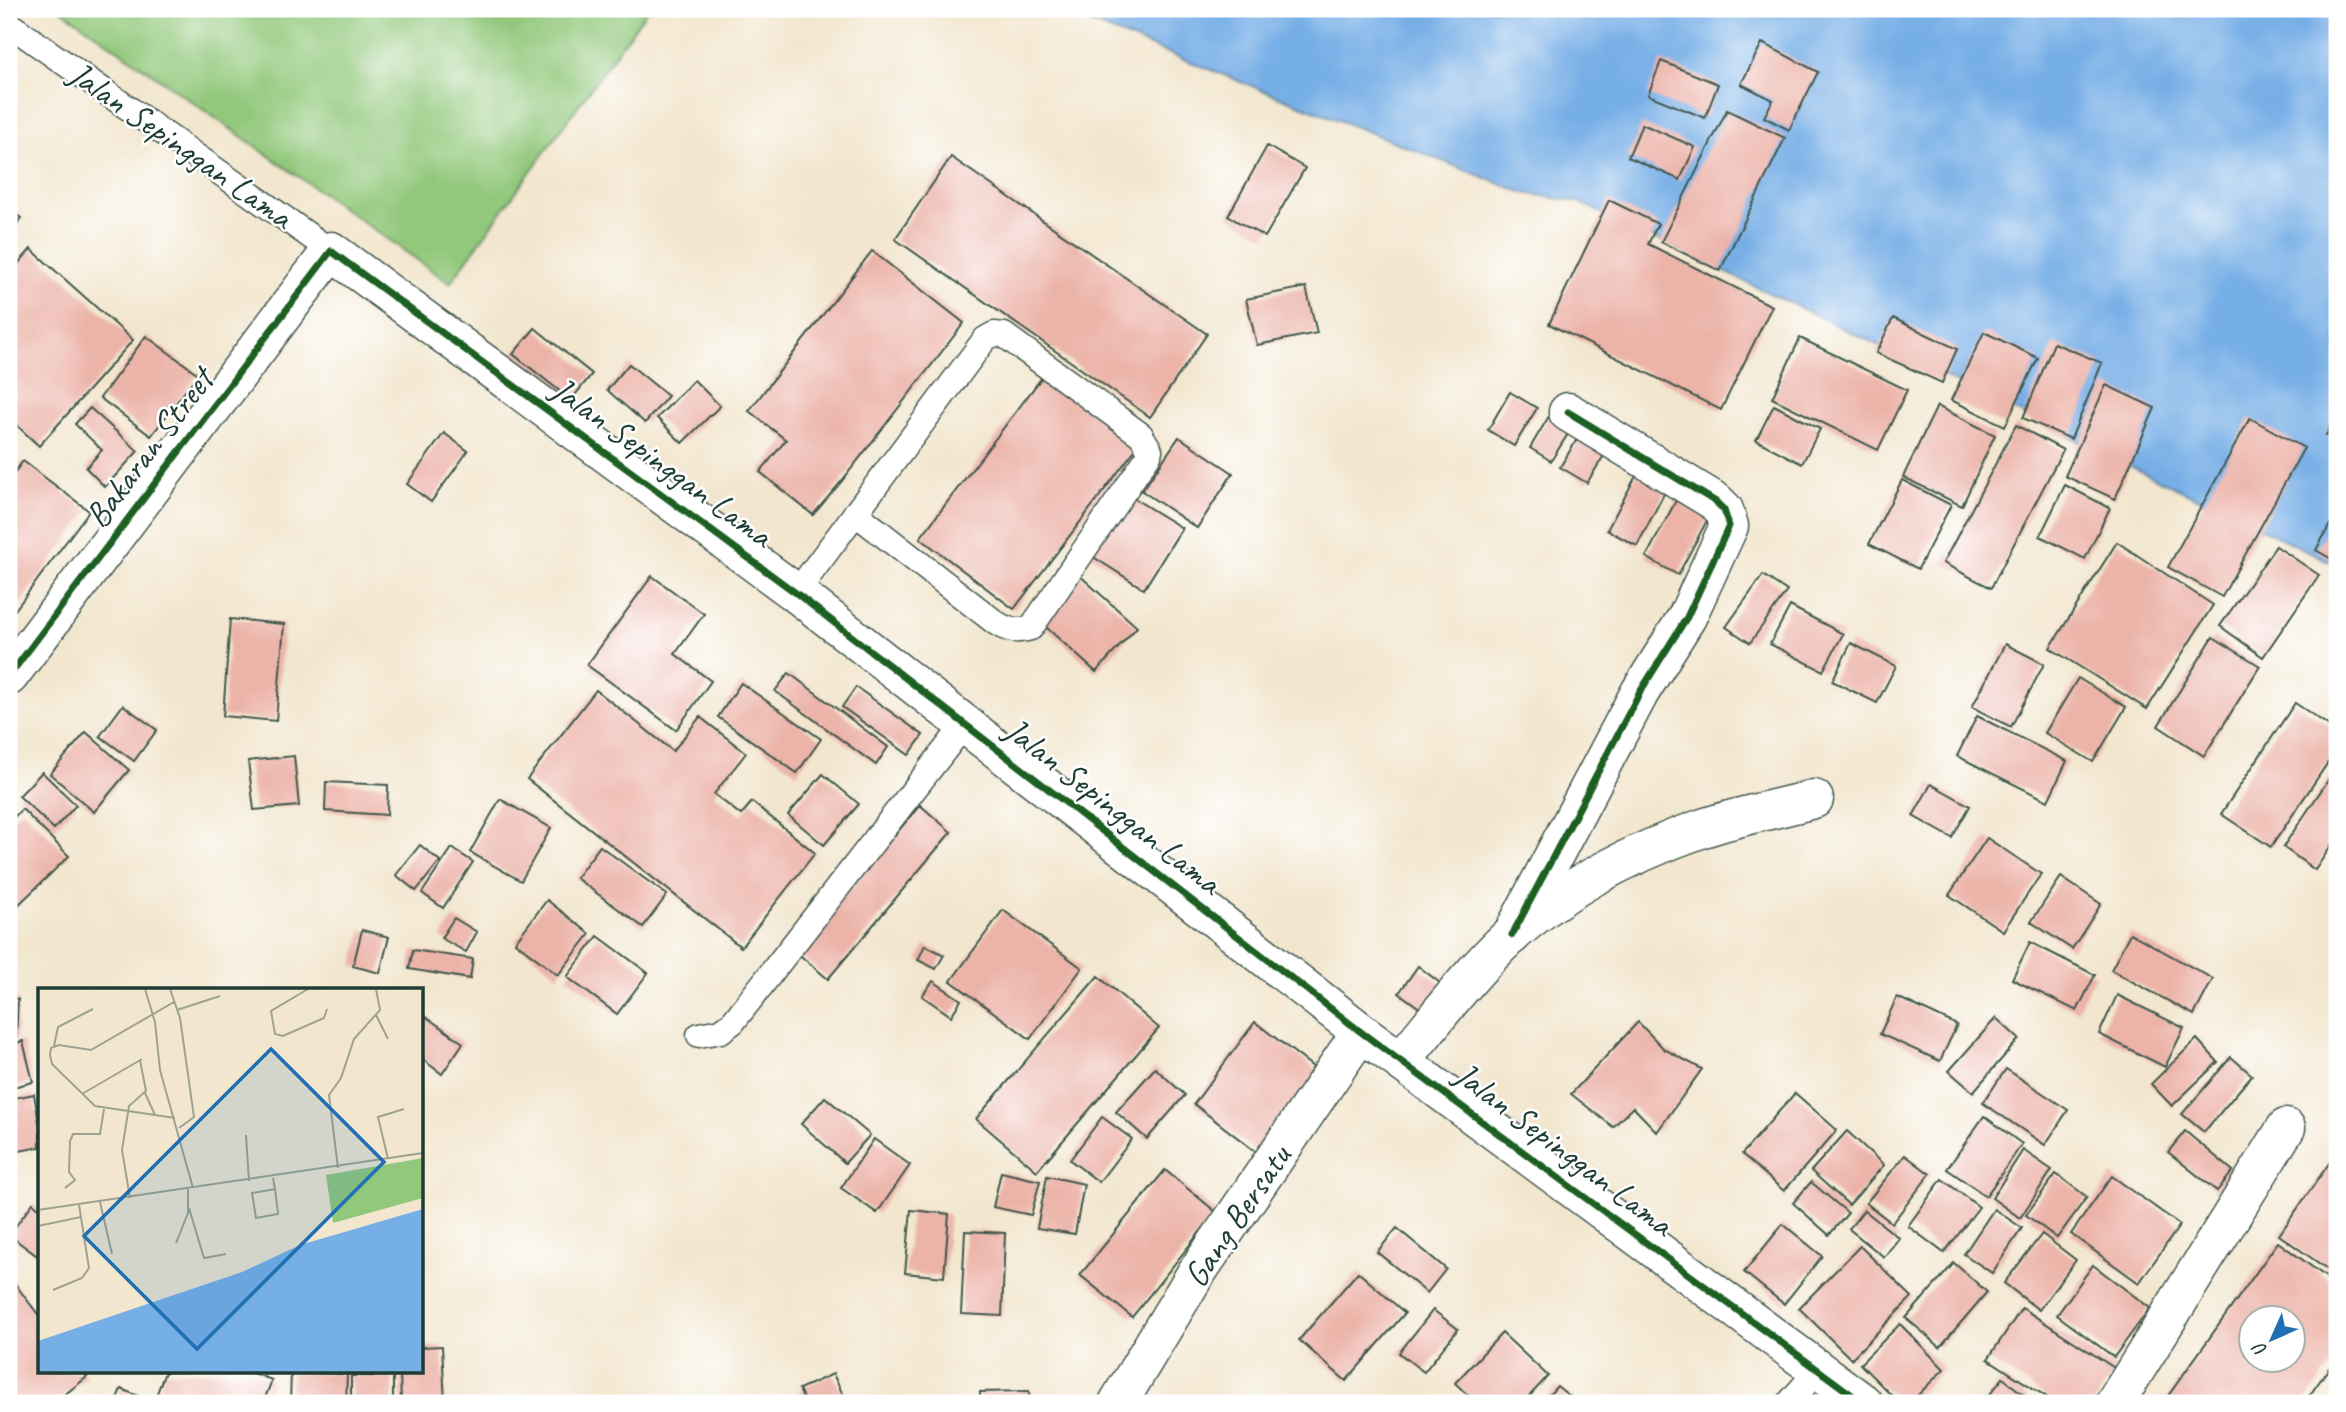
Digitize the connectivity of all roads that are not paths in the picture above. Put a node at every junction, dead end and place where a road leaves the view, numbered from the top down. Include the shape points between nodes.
1 (9, 24) edge
2 (331, 251) junction
3 (1568, 412) dead end
4 (856, 513) junction
5 (796, 593) junction
6 (9, 677) edge
7 (965, 724) junction
8 (1814, 799) dead end
9 (1512, 935) junction
10 (1362, 1032) junction
11 (699, 1035) dead end
12 (1401, 1061) junction
13 (2286, 1128) dead end
14 (1818, 1370) junction
15 (1118, 1403) edge
16 (1789, 1403) edge
17 (1863, 1403) edge
18 (2115, 1403) edge

1 - 2 lane, Jalan Sepinggan Lama
2 - 5 street, Jalan Sepinggan Lama
2 - 6 street, Bakaran Street
3 - 9 street via 1716,502 1729,526 1687,617 1640,692
4 - 4 lane via 996,623 1018,631 1031,628 1150,450 1141,435 1004,335 994,334 985,339
4 - 5 lane
5 - 7 street, Jalan Sepinggan Lama
7 - 10 street, Jalan Sepinggan Lama
7 - 11 lane via 733,1022 721,1031
8 - 9 street via 1701,828 1610,868
9 - 12 street via 1477,968
10 - 12 street, Jalan Sepinggan Lama
10 - 15 street, Gang Bersatu via 1195,1275
12 - 14 street, Jalan Sepinggan Lama
13 - 18 street
14 - 16 lane
14 - 17 street, Jalan Sepinggan Lama

